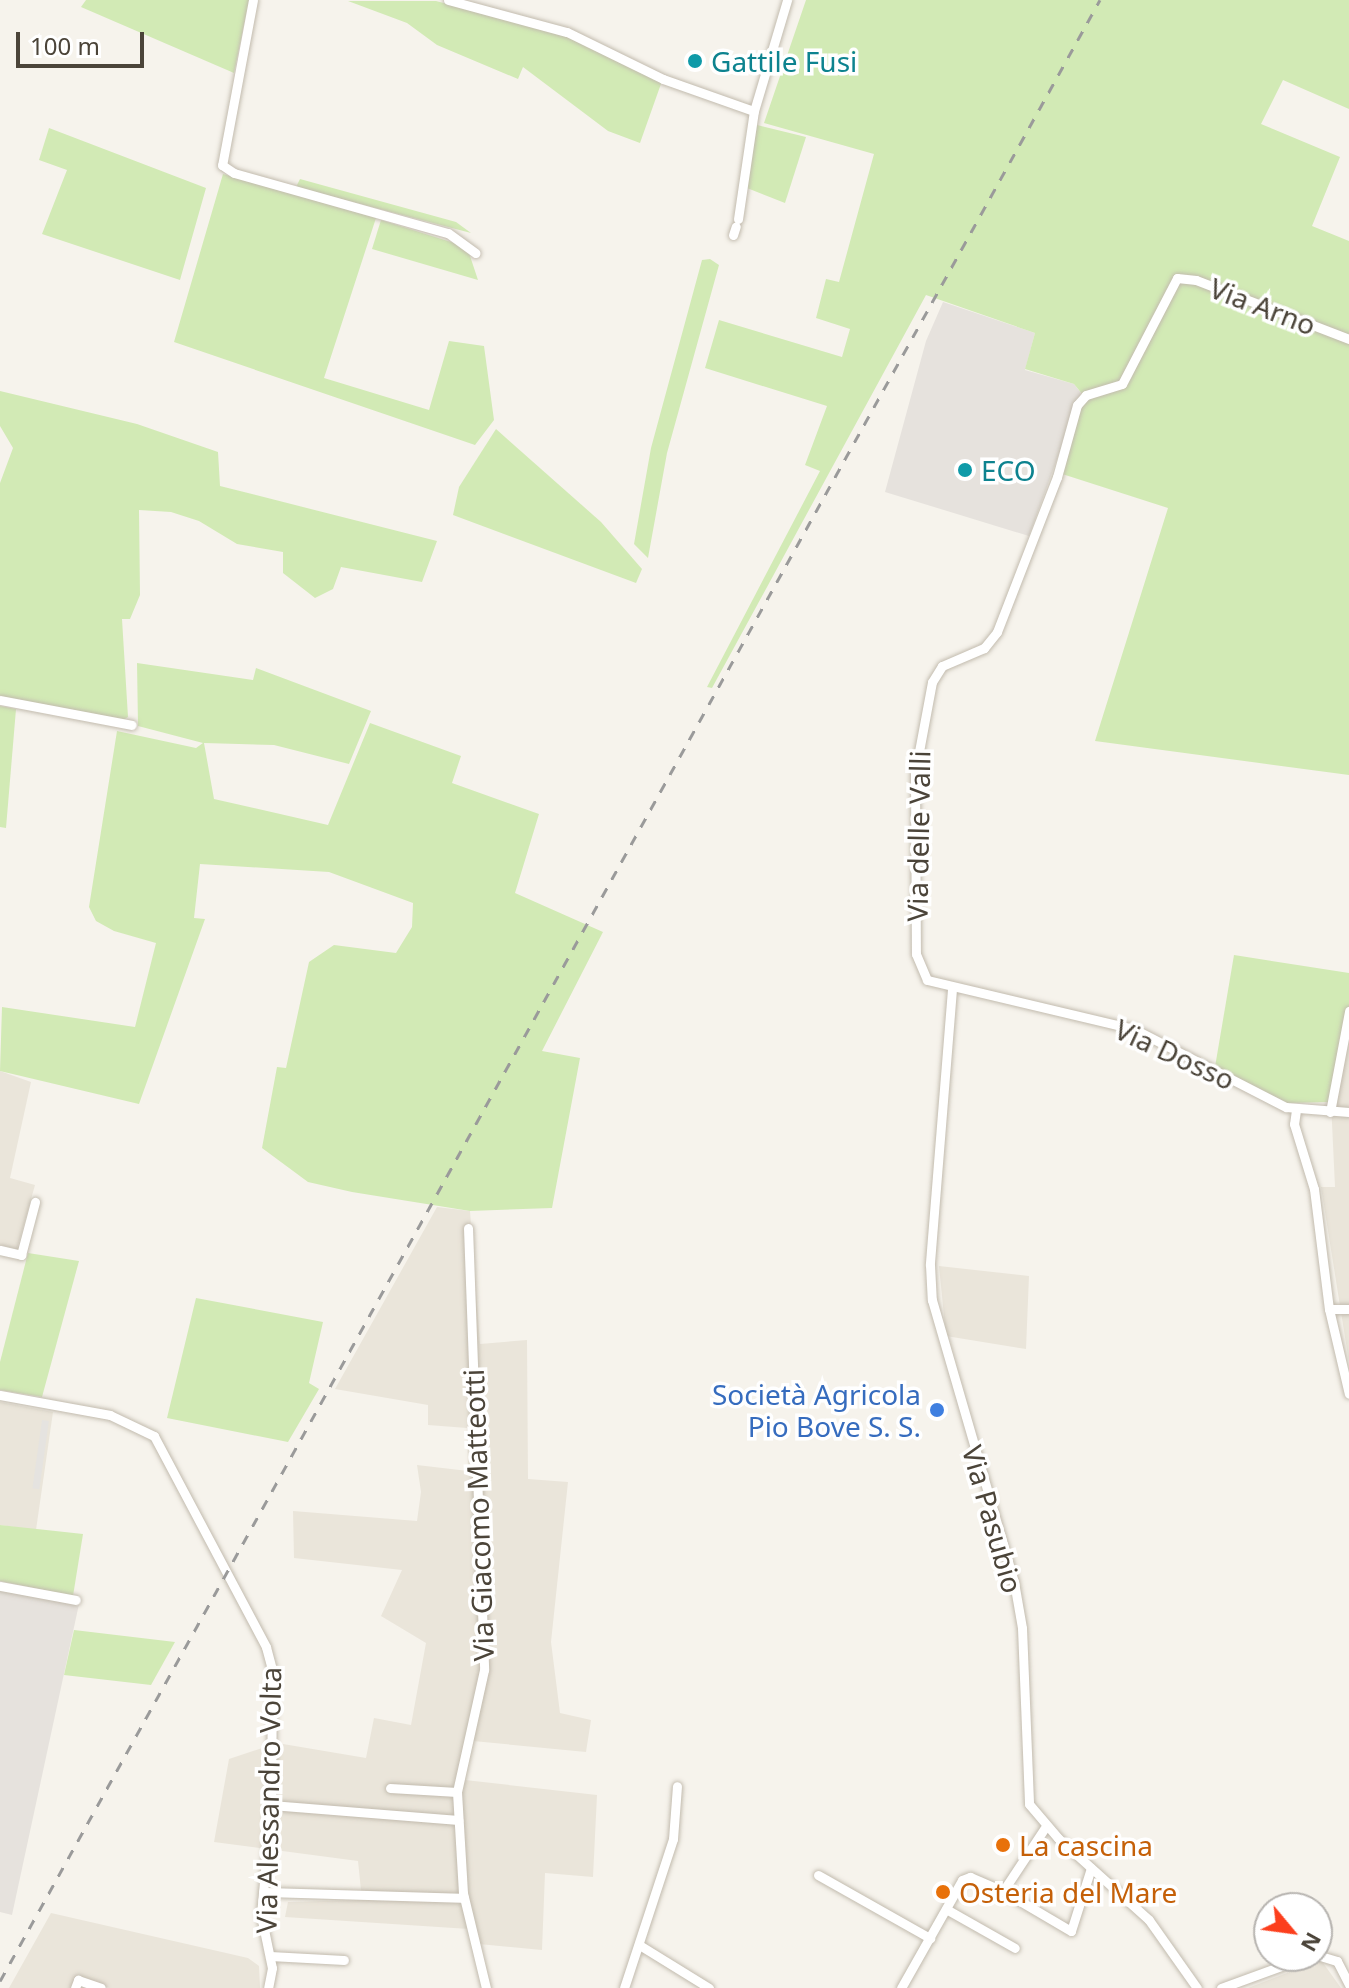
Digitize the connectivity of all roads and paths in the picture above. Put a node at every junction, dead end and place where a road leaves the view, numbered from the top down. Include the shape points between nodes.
1 (253, 0) edge
2 (448, 0) edge
3 (787, 0) edge
4 (754, 111) junction
5 (736, 224) dead end
6 (476, 253) dead end
7 (1177, 278) joint
8 (1349, 339) edge
9 (0, 700) edge
10 (132, 725) dead end
11 (952, 989) junction
12 (1349, 1011) edge
13 (1296, 1110) junction
14 (1330, 1112) junction
15 (1349, 1112) edge
16 (35, 1202) dead end
17 (468, 1228) dead end
18 (0, 1250) edge
19 (1329, 1309) junction
20 (1349, 1309) edge
21 (1349, 1394) edge
22 (0, 1395) edge
23 (0, 1586) edge
24 (76, 1600) dead end
25 (677, 1786) dead end
26 (390, 1788) dead end
27 (457, 1792) junction
28 (271, 1805) junction
29 (458, 1820) junction
30 (1046, 1826) junction
31 (1091, 1868) junction
32 (818, 1875) dead end
33 (1003, 1891) junction
34 (263, 1892) junction
35 (464, 1898) junction
36 (946, 1909) junction
37 (930, 1938) junction
38 (641, 1946) junction
39 (1015, 1948) dead end
40 (270, 1956) junction
41 (344, 1960) dead end
42 (1333, 1960) edge
43 (1265, 1972) edge
44 (1349, 1985) edge
45 (75, 1988) edge
46 (101, 1988) edge
47 (268, 1988) edge
48 (486, 1988) edge
49 (624, 1988) edge
50 (709, 1988) edge
51 (901, 1988) edge
52 (1197, 1988) edge
53 (1221, 1988) edge

1 - 6 street via 222,165 234,173 448,233
2 - 4 street via 567,32 663,79
3 - 4 street
4 - 5 street
7 - 8 street, Via Arno via 1196,280
7 - 11 street, Via delle Valli via 1122,384 1086,395 1077,405 1057,477 991,642 942,666 932,682 915,773 916,954 927,980
9 - 10 street
11 - 13 street, Via Dosso via 1134,1029
11 - 30 street, Via Pasubio via 930,1265 932,1300 1014,1582 1022,1628 1025,1775 1029,1804
12 - 14 street
13 - 14 street, Via Dosso
13 - 19 street via 1294,1124 1314,1189
14 - 15 street, Via Dosso
16 - 18 street via 21,1255
17 - 27 street, Via Giacomo Matteotti via 484,1670
19 - 20 street
19 - 21 street
22 - 28 street, Via Alessandro Volta via 110,1415 154,1436 271,1657
23 - 24 street
25 - 38 street via 673,1839
26 - 27 street
27 - 29 street, Via Giacomo Matteotti
28 - 29 street
28 - 34 street, Via Alessandro Volta
29 - 35 street, Via Giacomo Matteotti
30 - 31 street, Via Pasubio
30 - 33 street
31 - 33 street via 1071,1931
31 - 52 street, Via Pasubio via 1171,1945
32 - 37 street
33 - 36 street via 970,1877 962,1880
34 - 35 street
34 - 40 street, Via Alessandro Volta via 262,1929
35 - 48 street, Via Giacomo Matteotti
36 - 37 street
36 - 39 street
37 - 51 street
38 - 49 street
38 - 50 street
40 - 41 street
40 - 47 street, Via Alessandro Volta
42 - 44 street
43 - 53 street
45 - 46 street via 78,1980

